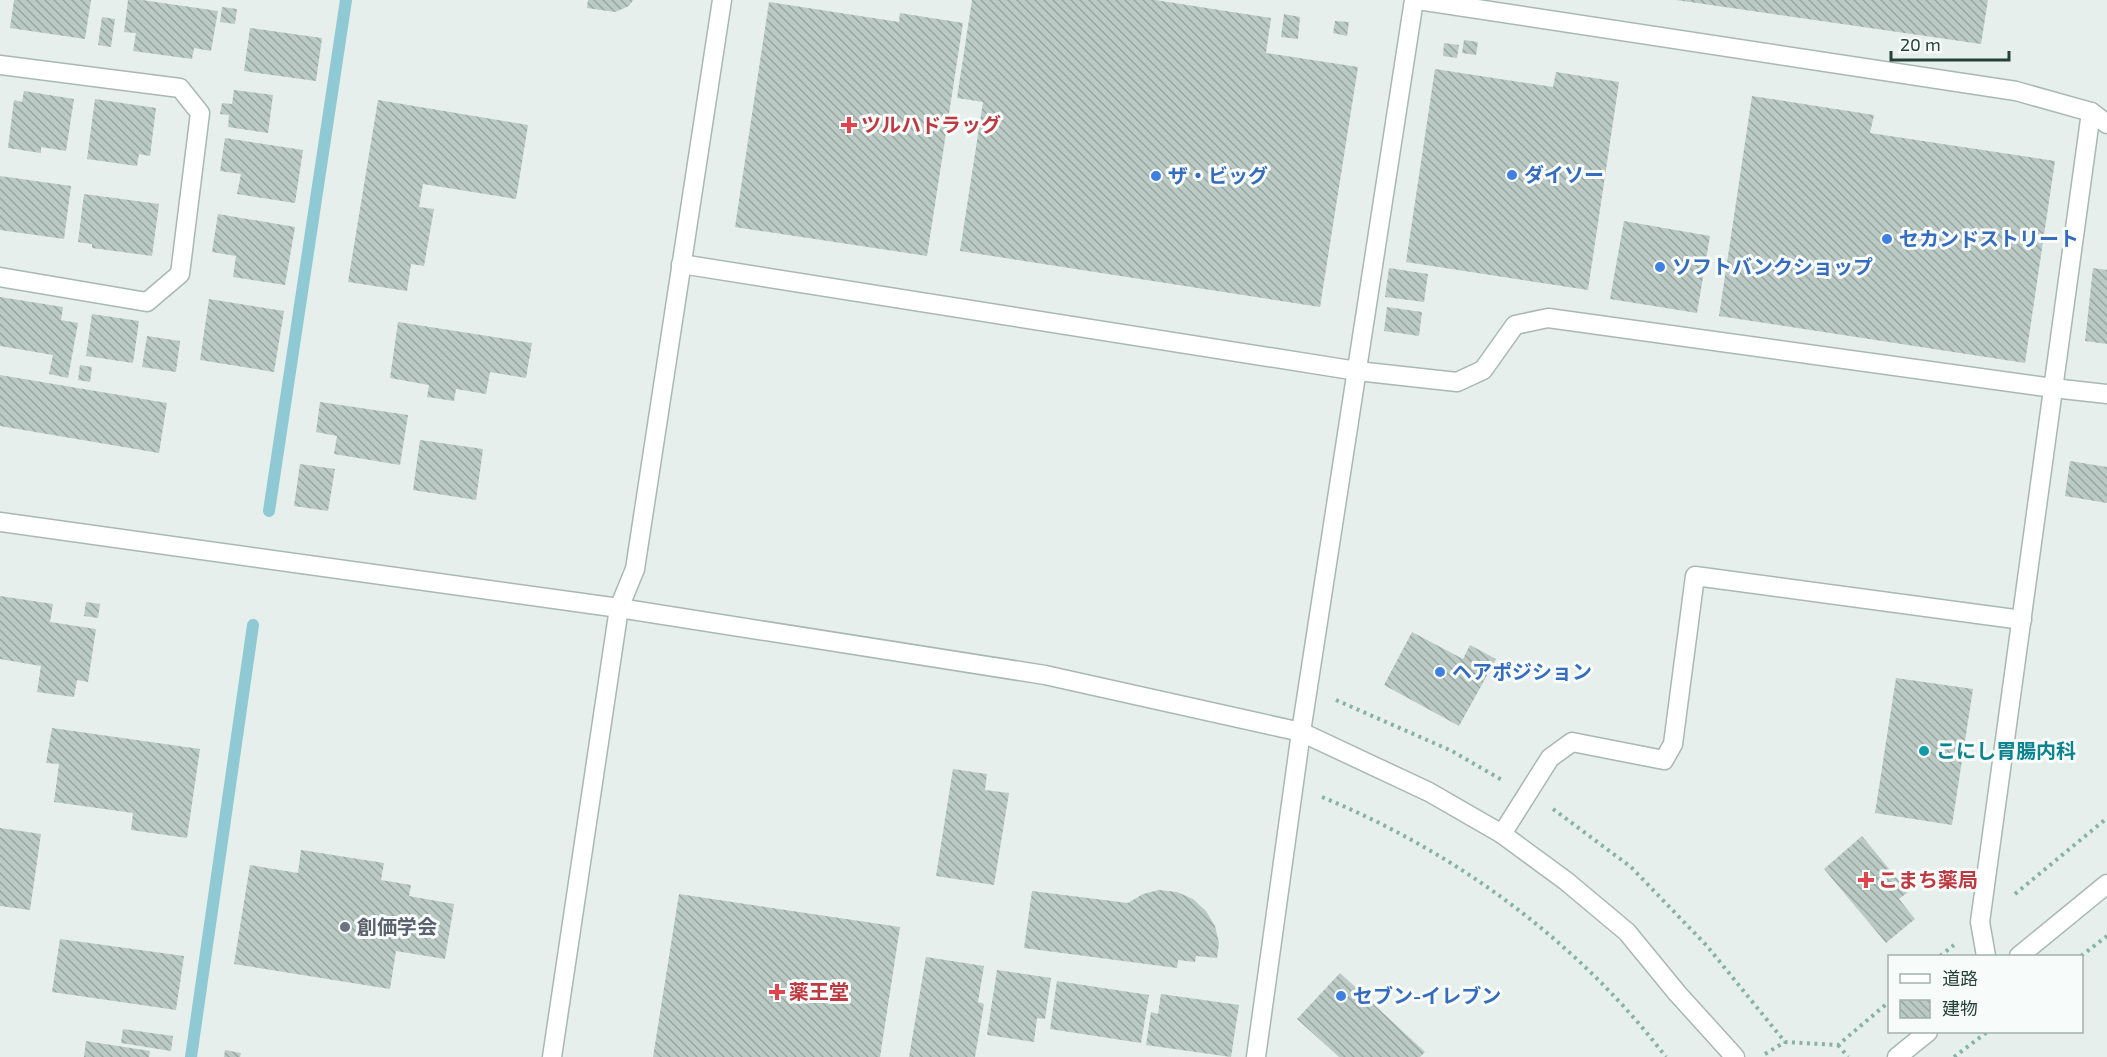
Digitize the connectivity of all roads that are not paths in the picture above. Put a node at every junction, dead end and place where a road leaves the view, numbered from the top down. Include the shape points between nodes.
1 (722, 0) edge
2 (1416, 0) edge
3 (0, 65) edge
4 (2091, 112) junction
5 (2107, 124) edge
6 (681, 264) junction
7 (0, 277) edge
8 (1357, 371) junction
9 (2053, 388) junction
10 (2107, 394) edge
11 (0, 522) edge
12 (619, 608) junction
13 (2022, 620) junction
14 (1301, 732) junction
15 (1502, 834) junction
16 (2107, 884) edge
17 (1986, 955) edge
18 (2021, 955) edge
19 (1927, 1033) edge
20 (552, 1057) edge
21 (1256, 1057) edge
22 (1735, 1057) edge
23 (1898, 1057) edge

1 - 6 street
2 - 4 street via 2016,91
2 - 8 street
3 - 7 street via 180,88 200,113 180,274 147,302
4 - 5 street
4 - 9 street
6 - 8 street
6 - 12 street via 635,569
8 - 9 street via 1457,382 1483,370 1515,325 1548,318
8 - 14 street
9 - 10 street
9 - 13 street
11 - 12 street
12 - 14 street via 1045,675
12 - 20 street
13 - 15 street via 1695,576 1673,744 1664,760 1572,742 1550,758
13 - 17 street via 1980,922
14 - 15 street via 1429,792
14 - 21 street
15 - 22 street via 1627,932
16 - 18 street
19 - 23 street

